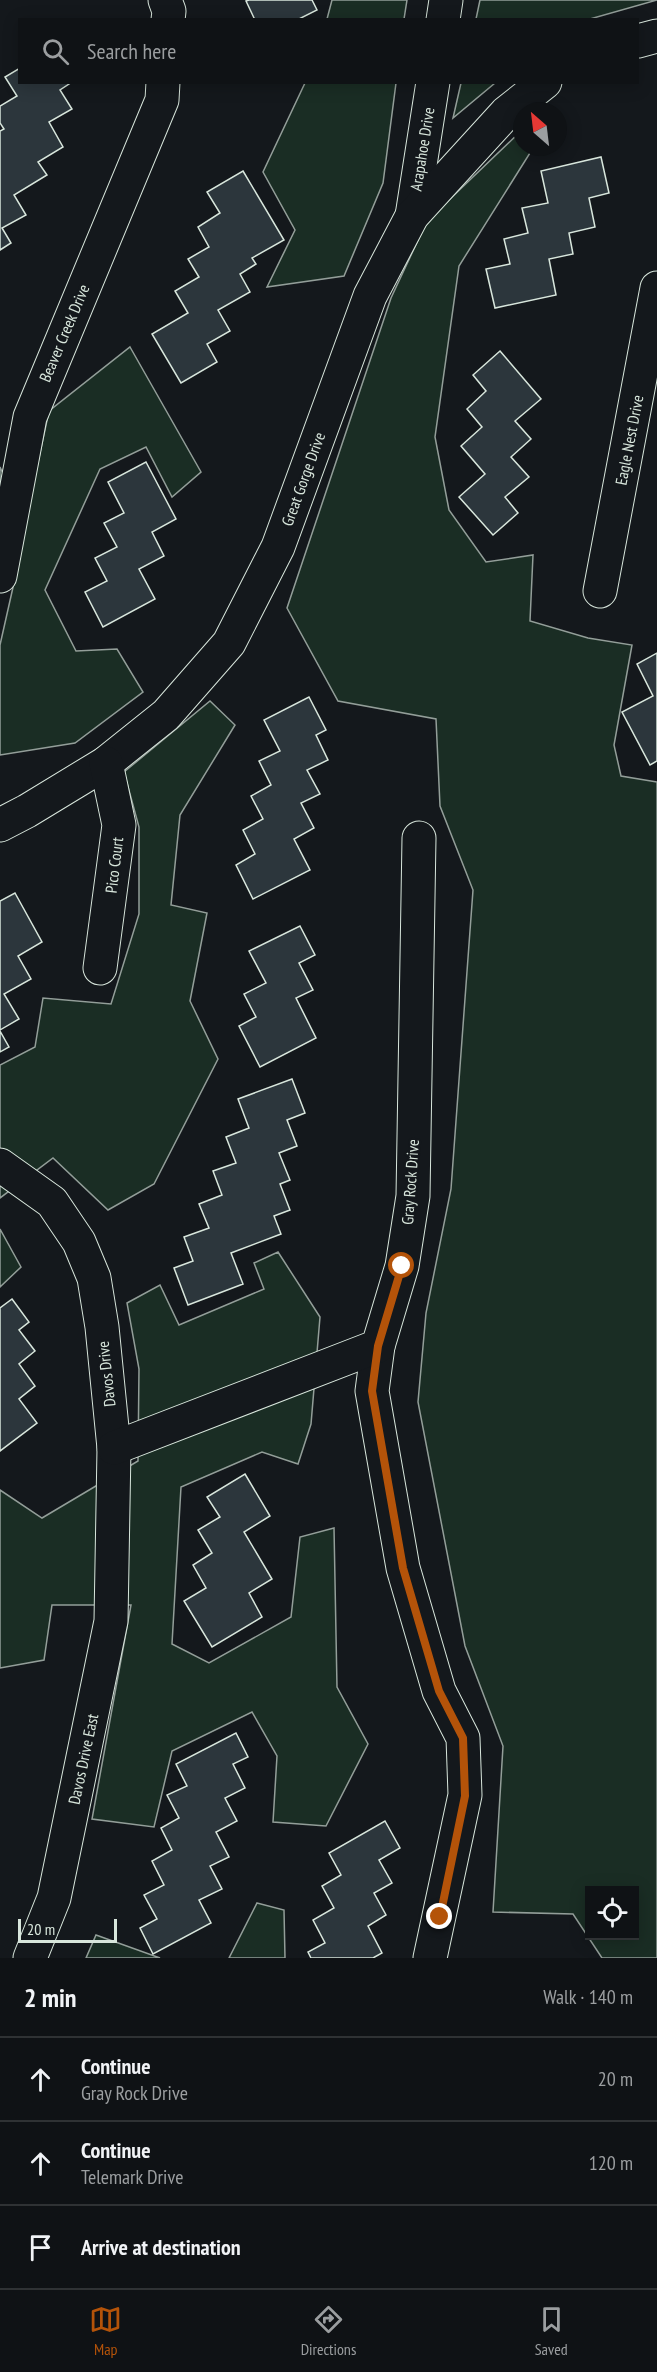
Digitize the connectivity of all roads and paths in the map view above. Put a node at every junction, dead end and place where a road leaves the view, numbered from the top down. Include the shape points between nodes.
1 (165, 0) edge
2 (446, 0) edge
3 (168, 18) edge
4 (443, 18) edge
5 (657, 36) edge
6 (639, 41) edge
7 (433, 84) edge
8 (543, 84) edge
9 (163, 91) edge
10 (412, 216) junction
11 (657, 288) edge
12 (0, 576) edge
13 (600, 591) dead end
14 (106, 763) junction
15 (0, 825) edge
16 (419, 838) dead end
17 (100, 968) dead end
18 (0, 1165) edge
19 (378, 1346) junction
20 (114, 1448) junction
21 (111, 1621) joint
22 (30, 1958) edge
23 (430, 1958) edge

1 - 3 street
2 - 4 street
5 - 6 street
7 - 10 street, Arapahoe Drive
8 - 10 street, Great Gorge Drive via 506,112
9 - 12 street, Beaver Creek Drive via 30,417
10 - 14 street, Great Gorge Drive via 370,296 278,547 229,643 166,715
11 - 13 street, Eagle Nest Drive
14 - 15 street, Great Gorge Drive
14 - 17 street, Pico Court via 119,825
16 - 19 street, Gray Rock Drive via 413,1196 402,1266
18 - 20 street, Davos Drive via 52,1202 79,1242 94,1278
19 - 20 street
19 - 23 street, Gray Rock Drive via 372,1391 403,1568 439,1691 463,1738 465,1796
20 - 21 street, Davos Drive
21 - 22 street, Davos Drive East via 54,1898

